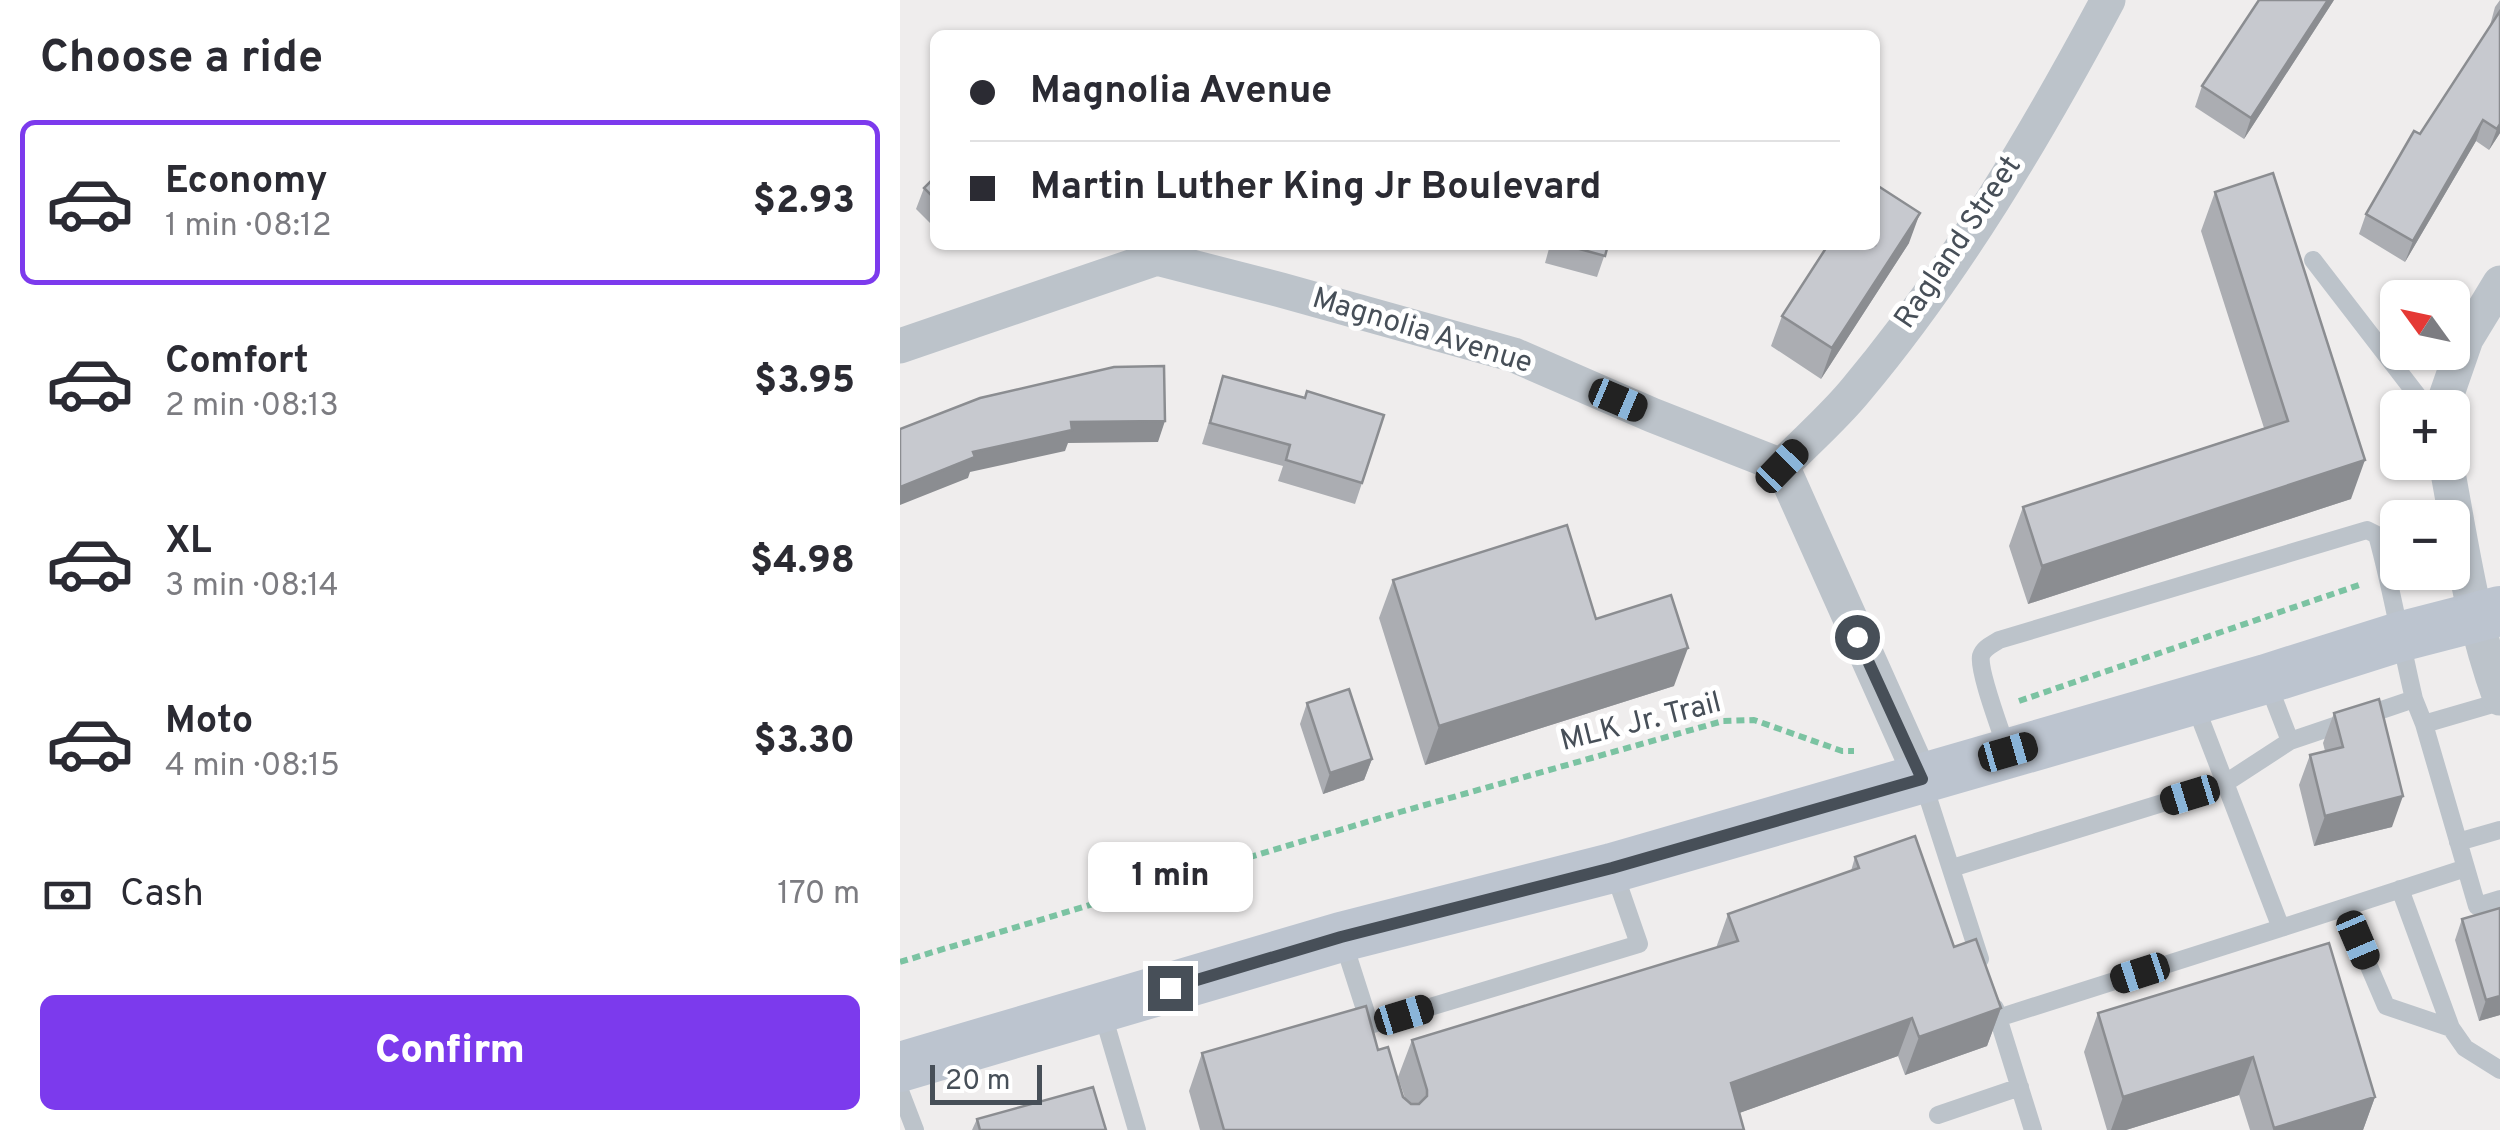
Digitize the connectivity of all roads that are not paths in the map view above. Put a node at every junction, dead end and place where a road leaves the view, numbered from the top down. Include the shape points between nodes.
1 (2108, 0) edge
2 (2313, 260) dead end
3 (2500, 283) edge
4 (900, 346) edge
5 (2413, 390) edge
6 (2448, 390) edge
7 (1782, 466) junction
8 (2451, 480) edge
9 (2488, 615) edge
10 (2399, 637) junction
11 (2266, 679) junction
12 (2414, 699) junction
13 (2193, 700) junction
14 (2500, 700) edge
15 (2424, 724) junction
16 (2001, 731) junction
17 (2290, 741) junction
18 (1912, 759) junction
19 (2224, 784) junction
20 (2500, 830) edge
21 (2458, 842) junction
22 (1612, 868) junction
23 (1952, 868) junction
24 (2466, 868) junction
25 (2400, 889) junction
26 (2500, 899) edge
27 (2344, 908) junction
28 (2281, 928) junction
29 (1341, 937) junction
30 (1101, 1008) junction
31 (1998, 1018) junction
32 (2451, 1028) junction
33 (900, 1067) edge
34 (2500, 1070) edge
35 (2020, 1087) junction
36 (900, 1090) edge
37 (1938, 1115) dead end
38 (915, 1130) edge
39 (1137, 1130) edge
40 (2034, 1130) edge

1 - 7 street, Ragland Street via 1960,253 1855,391
2 - 5 lane
3 - 6 street via 2466,339
4 - 7 street, Magnolia Avenue via 1157,258 1514,355
7 - 18 street
8 - 9 street
9 - 10 main road
9 - 14 street via 2486,661
10 - 11 main road
10 - 12 lane
10 - 16 lane via 2377,535 2366,530 1999,640 1986,648 1981,670
11 - 13 main road
11 - 17 lane
12 - 15 lane
12 - 17 lane
13 - 16 main road
13 - 19 lane
14 - 15 lane
15 - 21 lane
16 - 18 main road
17 - 19 lane
18 - 22 main road
18 - 23 lane
19 - 23 lane
19 - 28 lane
20 - 21 lane
21 - 24 lane
22 - 29 main road
22 - 29 lane via 1639,944 1372,1034
23 - 31 lane
24 - 25 lane
24 - 26 lane via 2477,906
25 - 27 lane
25 - 32 lane
27 - 28 lane
27 - 32 lane via 2386,1006
28 - 31 lane
29 - 30 main road
30 - 33 main road
30 - 39 lane
31 - 35 lane
32 - 34 lane via 2465,1048
35 - 37 lane
35 - 40 lane
36 - 38 lane

